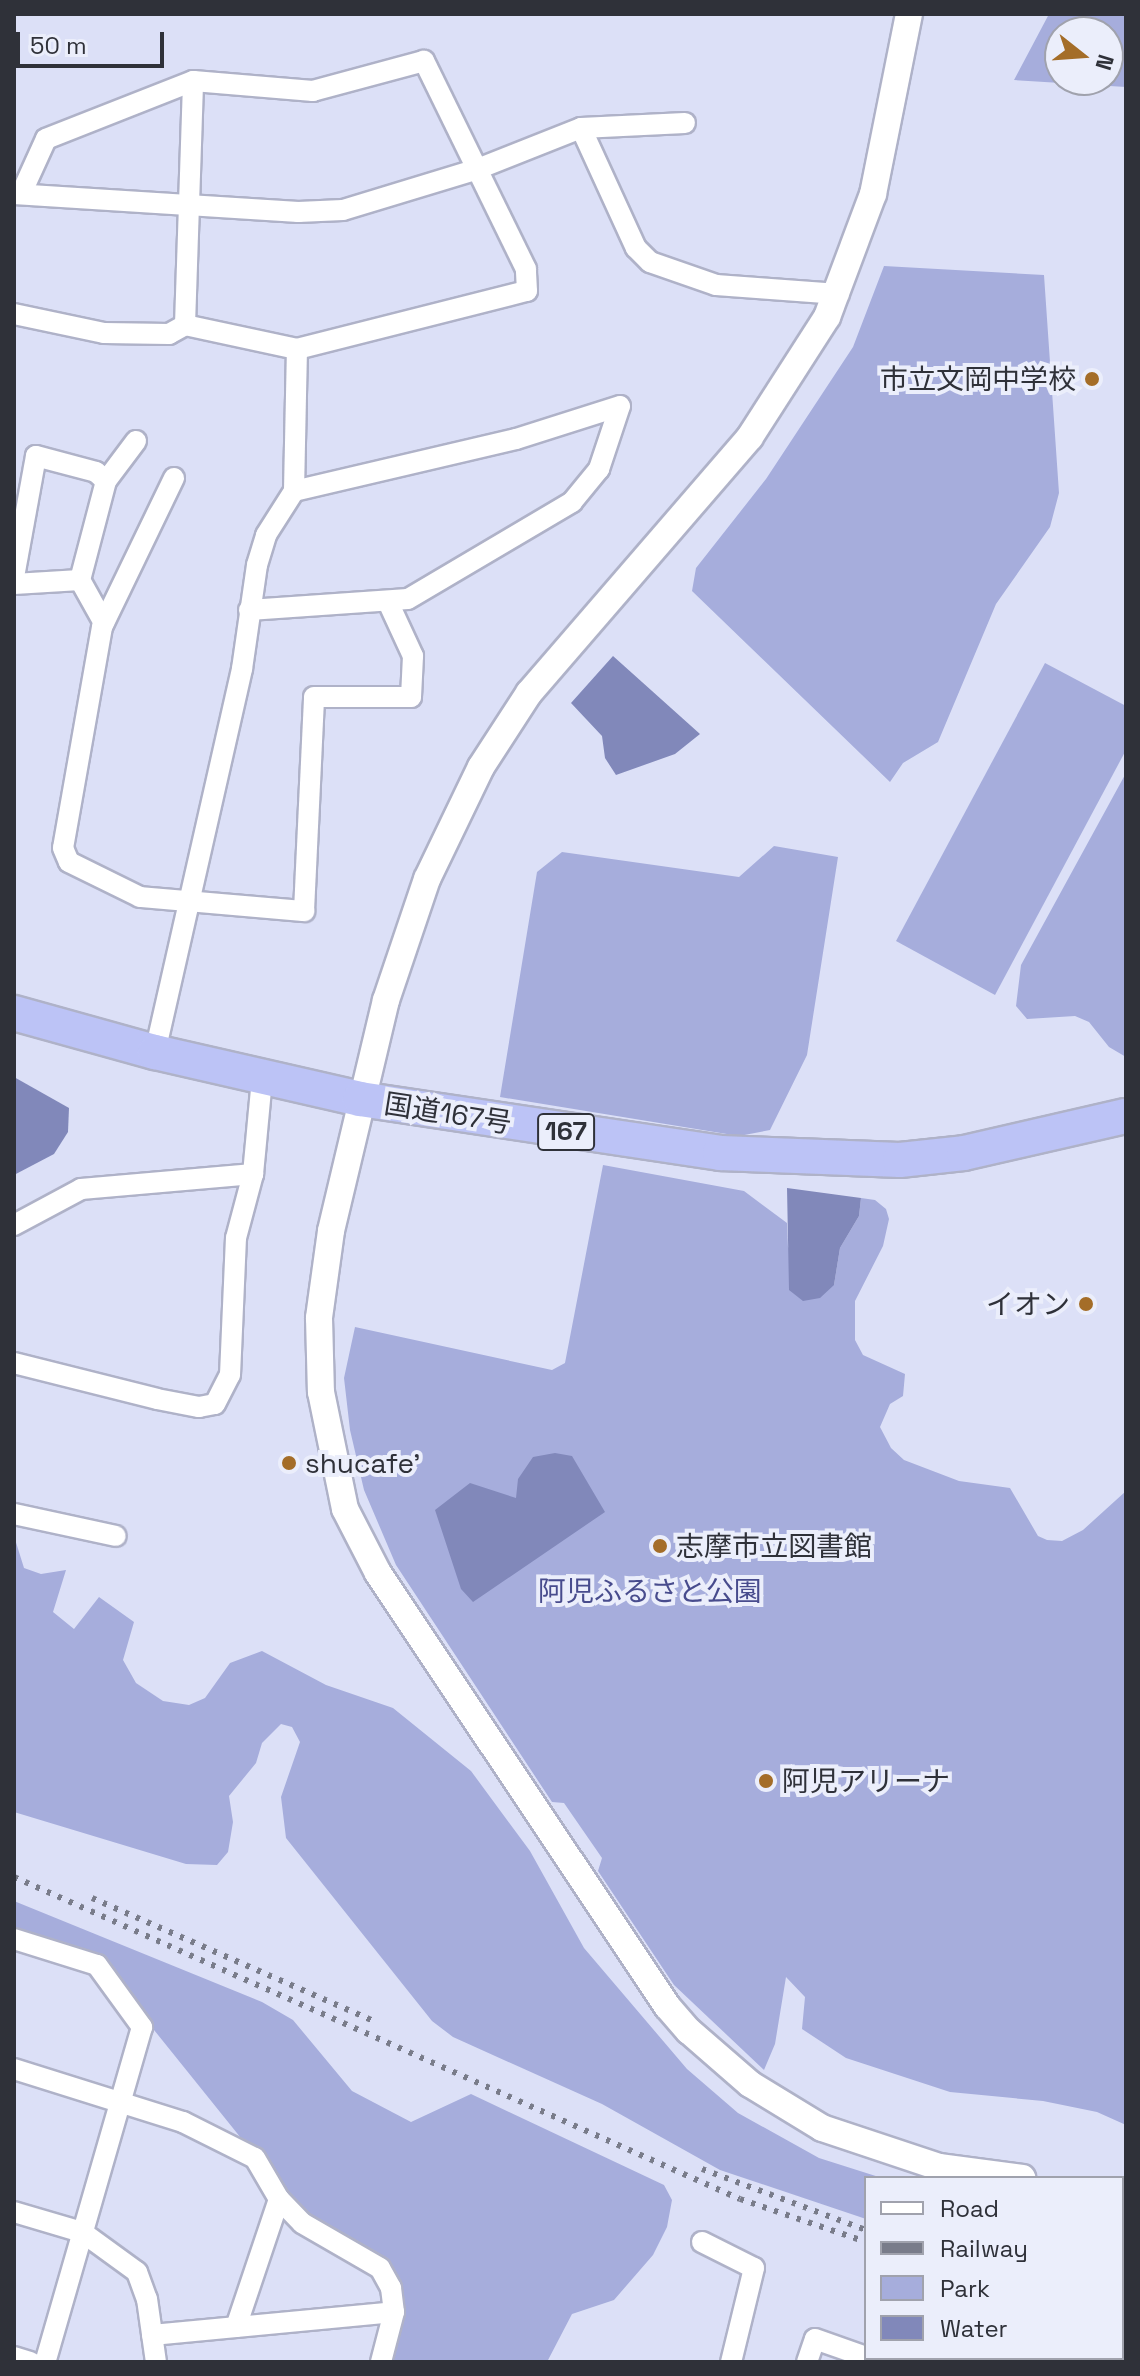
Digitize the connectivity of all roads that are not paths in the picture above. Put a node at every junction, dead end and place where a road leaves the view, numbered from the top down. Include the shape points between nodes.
1 (909, 14) edge
2 (193, 81) junction
3 (685, 123) dead end
4 (581, 128) junction
5 (475, 170) junction
6 (18, 194) edge
7 (191, 202) junction
8 (839, 294) junction
9 (14, 314) edge
10 (185, 325) junction
11 (297, 349) junction
12 (136, 441) dead end
13 (174, 478) dead end
14 (106, 481) junction
15 (294, 491) junction
16 (14, 577) edge
17 (80, 580) junction
18 (14, 584) edge
19 (389, 604) junction
20 (249, 610) junction
21 (104, 623) junction
22 (189, 900) junction
23 (14, 1013) edge
24 (155, 1052) junction
25 (262, 1079) junction
26 (360, 1099) junction
27 (1126, 1116) edge
28 (253, 1174) junction
29 (14, 1225) edge
30 (14, 1363) edge
31 (14, 1514) edge
32 (116, 1536) dead end
33 (14, 1939) edge
34 (14, 2069) edge
35 (120, 2101) junction
36 (1007, 2176) edge
37 (279, 2199) junction
38 (14, 2212) edge
39 (82, 2232) junction
40 (702, 2242) dead end
41 (394, 2312) junction
42 (236, 2327) junction
43 (152, 2335) junction
44 (864, 2356) edge
45 (14, 2357) edge
46 (30, 2362) edge
47 (45, 2362) edge
48 (156, 2362) edge
49 (381, 2362) edge
50 (731, 2362) edge
51 (807, 2362) edge

1 - 8 street via 873,194
2 - 5 street via 313,91 424,61
2 - 6 street via 46,139
2 - 7 street
3 - 4 street
4 - 5 street
4 - 8 street via 636,248 650,262 716,285
5 - 7 street via 343,210 298,212
5 - 11 street via 526,269 527,291
6 - 7 street
7 - 10 street
8 - 26 street via 750,437 575,635 481,767 407,928
9 - 10 street via 104,333 169,334
10 - 11 street
11 - 15 street
12 - 14 street
13 - 21 street
14 - 16 street via 96,472 36,456
14 - 17 street
15 - 19 street via 516,439 620,406 599,469 572,502 408,599
15 - 20 street via 266,535
17 - 18 street
17 - 21 street
19 - 20 street
19 - 22 street via 413,656 411,697 314,697 304,911 246,910
20 - 22 street via 242,669
21 - 22 street via 65,855 126,892
22 - 24 street
23 - 24 highway, 国道167号 / 167
24 - 25 highway, 国道167号 / 167
25 - 26 highway, 国道167号 / 167
25 - 28 street
26 - 27 highway, 国道167号 / 167 via 689,1149 825,1160 964,1153
26 - 36 street via 323,1289 321,1392 345,1509 378,1573 667,2006 716,2057 794,2113 846,2138 939,2167
28 - 29 street via 81,1189
28 - 30 street via 236,1238 230,1375 215,1404 199,1407 157,1399
31 - 32 street
33 - 35 street via 97,1965 142,2027
34 - 35 street
35 - 37 street via 183,2122 255,2158
35 - 39 street
37 - 41 street via 302,2223 380,2268 391,2288
37 - 42 street
38 - 39 street
39 - 43 street via 137,2272
39 - 47 street
40 - 50 street via 754,2268 756,2280
41 - 42 street
41 - 49 street
42 - 43 street
43 - 48 street
44 - 51 street via 815,2339
45 - 46 street

